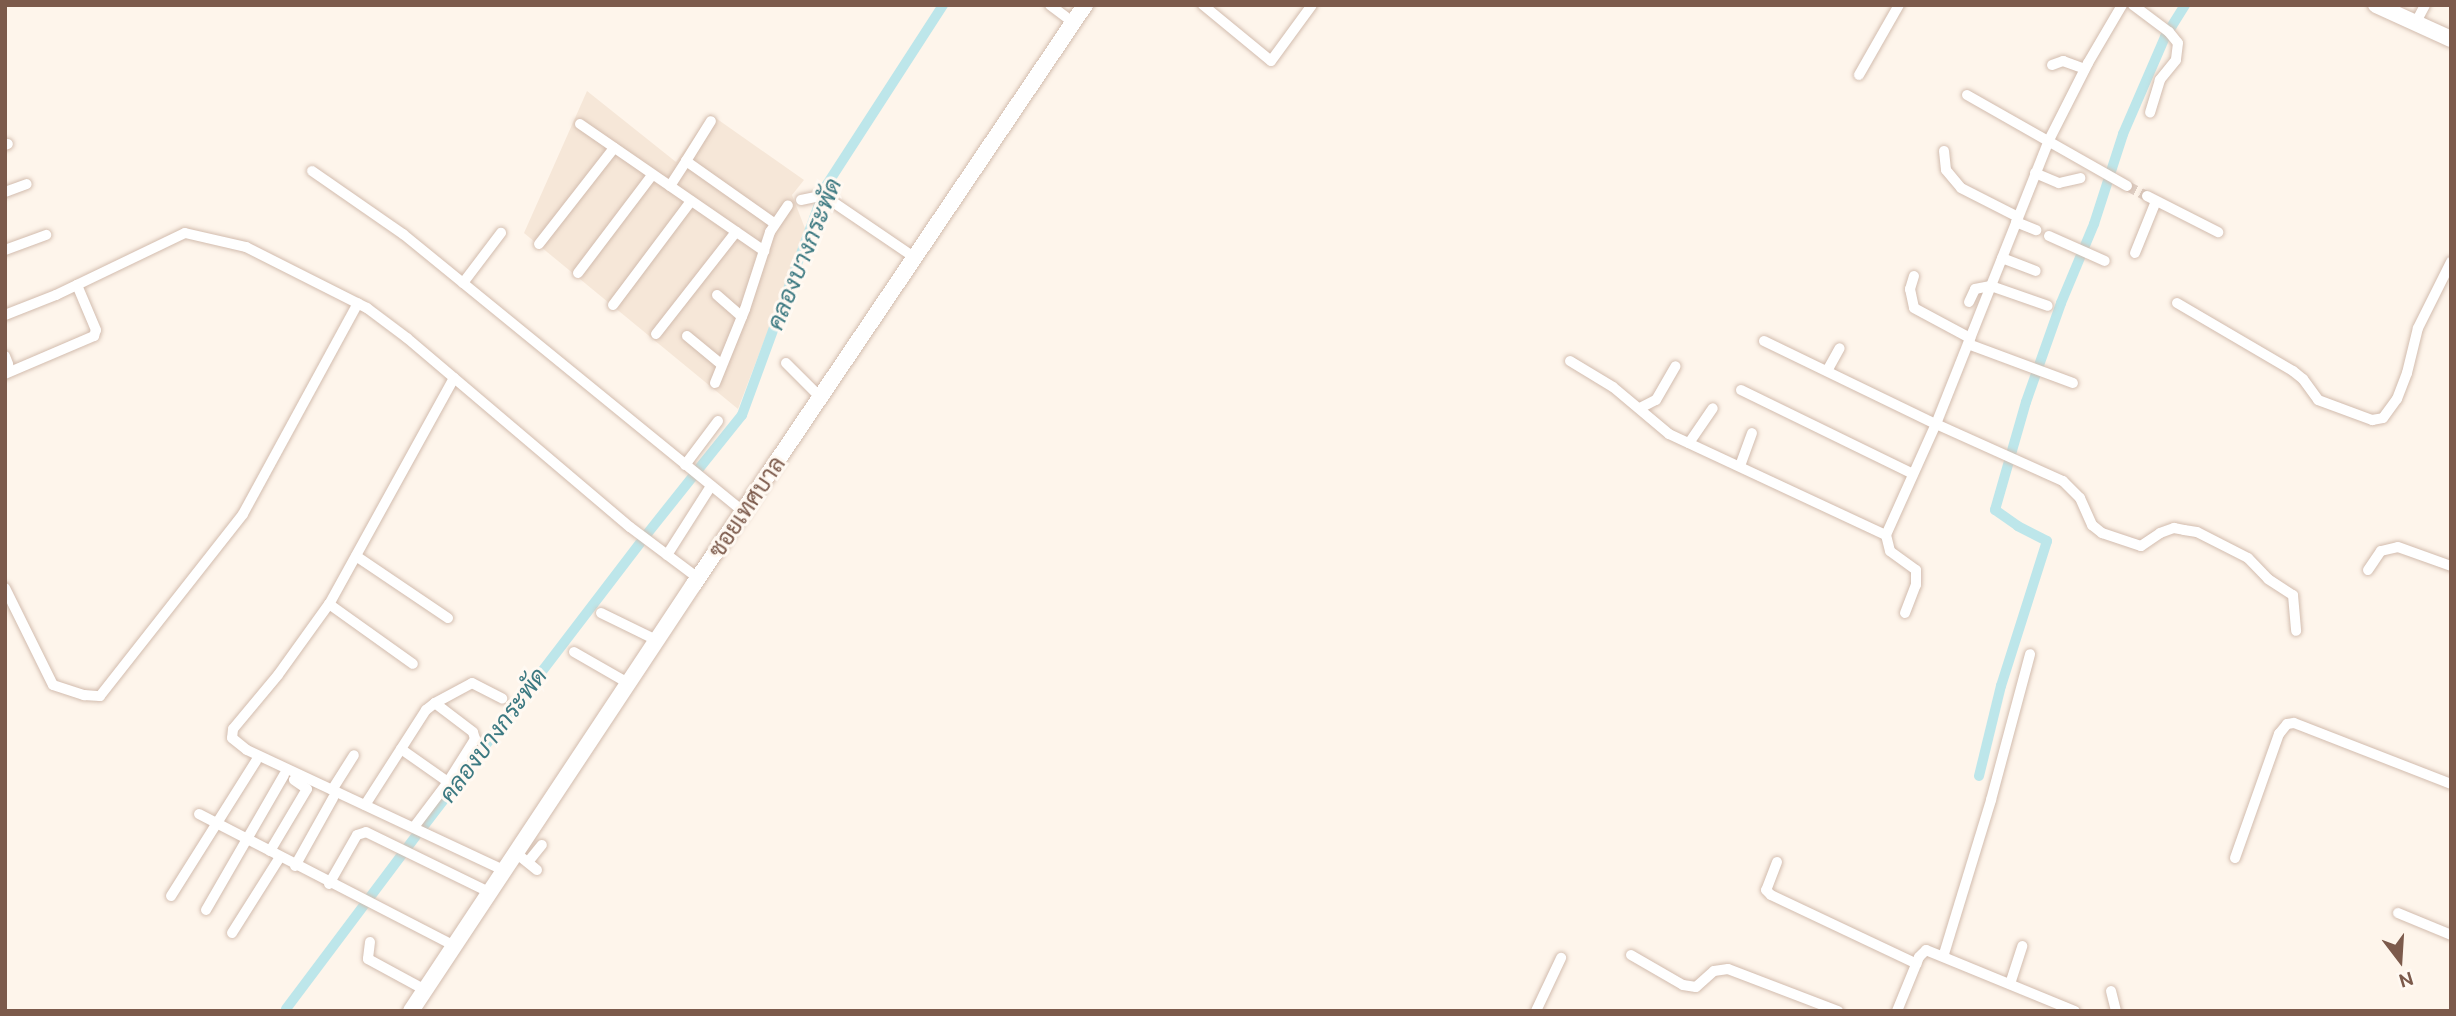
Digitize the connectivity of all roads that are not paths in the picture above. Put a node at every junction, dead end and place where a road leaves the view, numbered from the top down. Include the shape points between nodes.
1 (1050, 5) edge
2 (1085, 5) edge
3 (1203, 5) edge
4 (1222, 5) edge
5 (1312, 5) edge
6 (1899, 5) edge
7 (2122, 5) edge
8 (2133, 5) edge
9 (2376, 5) edge
10 (2425, 5) edge
11 (1214, 15) junction
12 (1074, 23) junction
13 (2415, 24) junction
14 (2451, 39) edge
15 (2052, 65) dead end
16 (2085, 69) junction
17 (1858, 75) dead end
18 (1967, 95) dead end
19 (2150, 113) dead end
20 (711, 121) dead end
21 (580, 124) dead end
22 (2048, 142) junction
23 (614, 148) junction
24 (1944, 151) dead end
25 (686, 161) junction
26 (312, 171) dead end
27 (2035, 173) junction
28 (652, 175) junction
29 (2080, 178) dead end
30 (2118, 181) tunnel mouth
31 (27, 184) dead end
32 (670, 186) junction
33 (5, 192) edge
34 (801, 200) dead end
35 (691, 201) junction
36 (788, 205) dead end
37 (2017, 219) junction
38 (774, 223) junction
39 (2036, 230) dead end
40 (736, 232) junction
41 (2218, 232) dead end
42 (501, 233) dead end
43 (46, 235) dead end
44 (2049, 236) dead end
45 (539, 244) dead end
46 (5, 250) edge
47 (764, 251) junction
48 (2134, 253) dead end
49 (914, 257) junction
50 (2002, 258) junction
51 (2105, 261) dead end
52 (2451, 262) edge
53 (2036, 271) dead end
54 (578, 273) dead end
55 (1914, 276) dead end
56 (463, 283) junction
57 (77, 285) junction
58 (1991, 286) junction
59 (717, 295) dead end
60 (1969, 302) dead end
61 (358, 303) junction
62 (2177, 303) dead end
63 (614, 305) dead end
64 (2048, 306) dead end
65 (5, 315) edge
66 (742, 317) junction
67 (656, 334) dead end
68 (687, 336) dead end
69 (1764, 341) dead end
70 (1969, 341) junction
71 (1840, 348) dead end
72 (1570, 361) dead end
73 (786, 363) dead end
74 (6, 364) edge
75 (722, 365) junction
76 (1676, 366) dead end
77 (1827, 371) junction
78 (454, 378) junction
79 (715, 383) dead end
80 (2073, 383) dead end
81 (1741, 390) dead end
82 (821, 398) junction
83 (1640, 408) junction
84 (1713, 408) dead end
85 (718, 421) dead end
86 (1936, 424) junction
87 (1752, 433) dead end
88 (1689, 443) junction
89 (685, 465) junction
90 (1740, 466) junction
91 (1913, 474) junction
92 (711, 486) junction
93 (744, 512) junction
94 (1886, 535) junction
95 (667, 555) junction
96 (356, 556) junction
97 (2451, 566) edge
98 (2368, 570) dead end
99 (698, 578) junction
100 (5, 588) edge
101 (329, 604) junction
102 (601, 613) dead end
103 (1905, 613) dead end
104 (447, 618) dead end
105 (2296, 631) dead end
106 (656, 640) junction
107 (574, 652) dead end
108 (2030, 654) dead end
109 (413, 664) dead end
110 (628, 683) junction
111 (502, 698) dead end
112 (435, 703) junction
113 (401, 749) junction
114 (234, 750) dead end
115 (354, 755) dead end
116 (256, 761) junction
117 (284, 775) junction
118 (448, 782) junction
119 (2451, 784) edge
120 (329, 794) junction
121 (359, 807) junction
122 (199, 814) dead end
123 (218, 825) junction
124 (414, 827) junction
125 (248, 841) junction
126 (542, 845) dead end
127 (275, 854) junction
128 (2235, 858) dead end
129 (527, 862) junction
130 (1777, 862) dead end
131 (295, 866) junction
132 (505, 871) junction
133 (329, 884) junction
134 (491, 892) junction
135 (171, 896) dead end
136 (206, 910) dead end
137 (2398, 913) dead end
138 (232, 933) dead end
139 (2451, 935) edge
140 (370, 942) dead end
141 (455, 946) junction
142 (2022, 946) dead end
143 (1934, 952) junction
144 (1631, 955) dead end
145 (1561, 958) dead end
146 (1917, 964) junction
147 (2010, 984) junction
148 (425, 990) junction
149 (2111, 991) dead end
150 (411, 1011) edge
151 (1536, 1011) edge
152 (1838, 1011) edge
153 (1897, 1011) edge
154 (2075, 1011) edge
155 (2116, 1011) edge

1 - 12 street
2 - 12 street, ซอยเทศบาล
3 - 11 street
4 - 11 street
5 - 11 street via 1271,61
6 - 17 street
7 - 16 street
8 - 19 street via 2178,43 2176,60 2160,80
9 - 13 street
10 - 13 street
12 - 49 street, ซอยเทศบาล
13 - 14 street
15 - 16 street via 2063,61
16 - 22 street
18 - 22 street
20 - 25 street
21 - 23 street
22 - 27 street
22 - 30 street
23 - 28 street
23 - 45 street
24 - 37 street via 1945,170 1961,188
25 - 32 street
25 - 38 street
26 - 56 street
27 - 29 street via 2059,183
27 - 37 street
28 - 32 street
28 - 54 street
31 - 33 street
32 - 35 street
34 - 49 street via 825,198
35 - 40 street
35 - 63 street
36 - 38 street
37 - 39 street
37 - 50 street
38 - 47 street
40 - 47 street
40 - 67 street
41 - 48 street via 2152,199
42 - 56 street
43 - 46 street
44 - 51 street
47 - 66 street
49 - 82 street, ซอยเทศบาล
50 - 53 street
50 - 58 street
52 - 62 street via 2418,328 2397,399 2382,418 2372,420 2318,400 2293,371
55 - 70 street via 1910,289 1914,308
56 - 89 street
57 - 61 street via 185,233 246,247
57 - 65 street
57 - 74 street via 96,330 94,336
58 - 60 street via 1975,289
58 - 64 street
58 - 70 street
59 - 66 street
61 - 78 street
61 - 100 street via 243,514 100,696 54,685
66 - 75 street
68 - 75 street
69 - 77 street
70 - 80 street
70 - 86 street
71 - 77 street
72 - 83 street
73 - 82 street
75 - 79 street
76 - 83 street via 1656,400
77 - 86 street
78 - 95 street
78 - 96 street
81 - 91 street
82 - 93 street, ซอยเทศบาล
83 - 88 street via 1658,426
84 - 88 street
85 - 89 street
86 - 91 street
86 - 105 street via 2063,481 2080,498 2092,525 2120,540 2141,546 2160,533 2184,530 2248,558 2268,579 2293,595
87 - 90 street
88 - 90 street
89 - 92 street
90 - 94 street
91 - 94 street
92 - 93 street
92 - 95 street
93 - 99 street, ซอยเทศบาล
94 - 103 street via 1890,551 1916,570 1916,585
95 - 99 street
96 - 101 street
96 - 104 street
97 - 98 street via 2398,547 2381,551
99 - 106 street, ซอยเทศบาล
101 - 109 street
101 - 120 street via 233,729 232,738
102 - 106 street
106 - 110 street, ซอยเทศบาล
107 - 110 street
108 - 143 street via 1991,800
110 - 129 street, ซอยเทศบาล
111 - 112 street via 472,683
112 - 113 street
112 - 118 street via 475,738
113 - 118 street
113 - 121 street
114 - 116 street
115 - 120 street
116 - 117 street
116 - 123 street
117 - 125 street
117 - 127 street via 307,789
118 - 124 street
119 - 128 street via 2287,724 2279,734
120 - 121 street
120 - 131 street
121 - 124 street
122 - 123 street
123 - 125 street
123 - 135 street
124 - 132 street
125 - 127 street
125 - 136 street
126 - 129 street
127 - 131 street
127 - 138 street
129 - 132 street, ซอยเทศบาล
130 - 146 street via 1767,883 1771,895
131 - 133 street
132 - 134 street, ซอยเทศบาล
133 - 134 street via 360,832
133 - 141 street
134 - 141 street, ซอยเทศบาล
137 - 139 street
140 - 148 street via 368,959
141 - 148 street, ซอยเทศบาล
142 - 147 street
143 - 146 street
143 - 147 street
144 - 152 street via 1683,985 1696,988 1714,971 1728,969
145 - 151 street
146 - 153 street
147 - 154 street
148 - 150 street, ซอยเทศบาล
149 - 155 street

